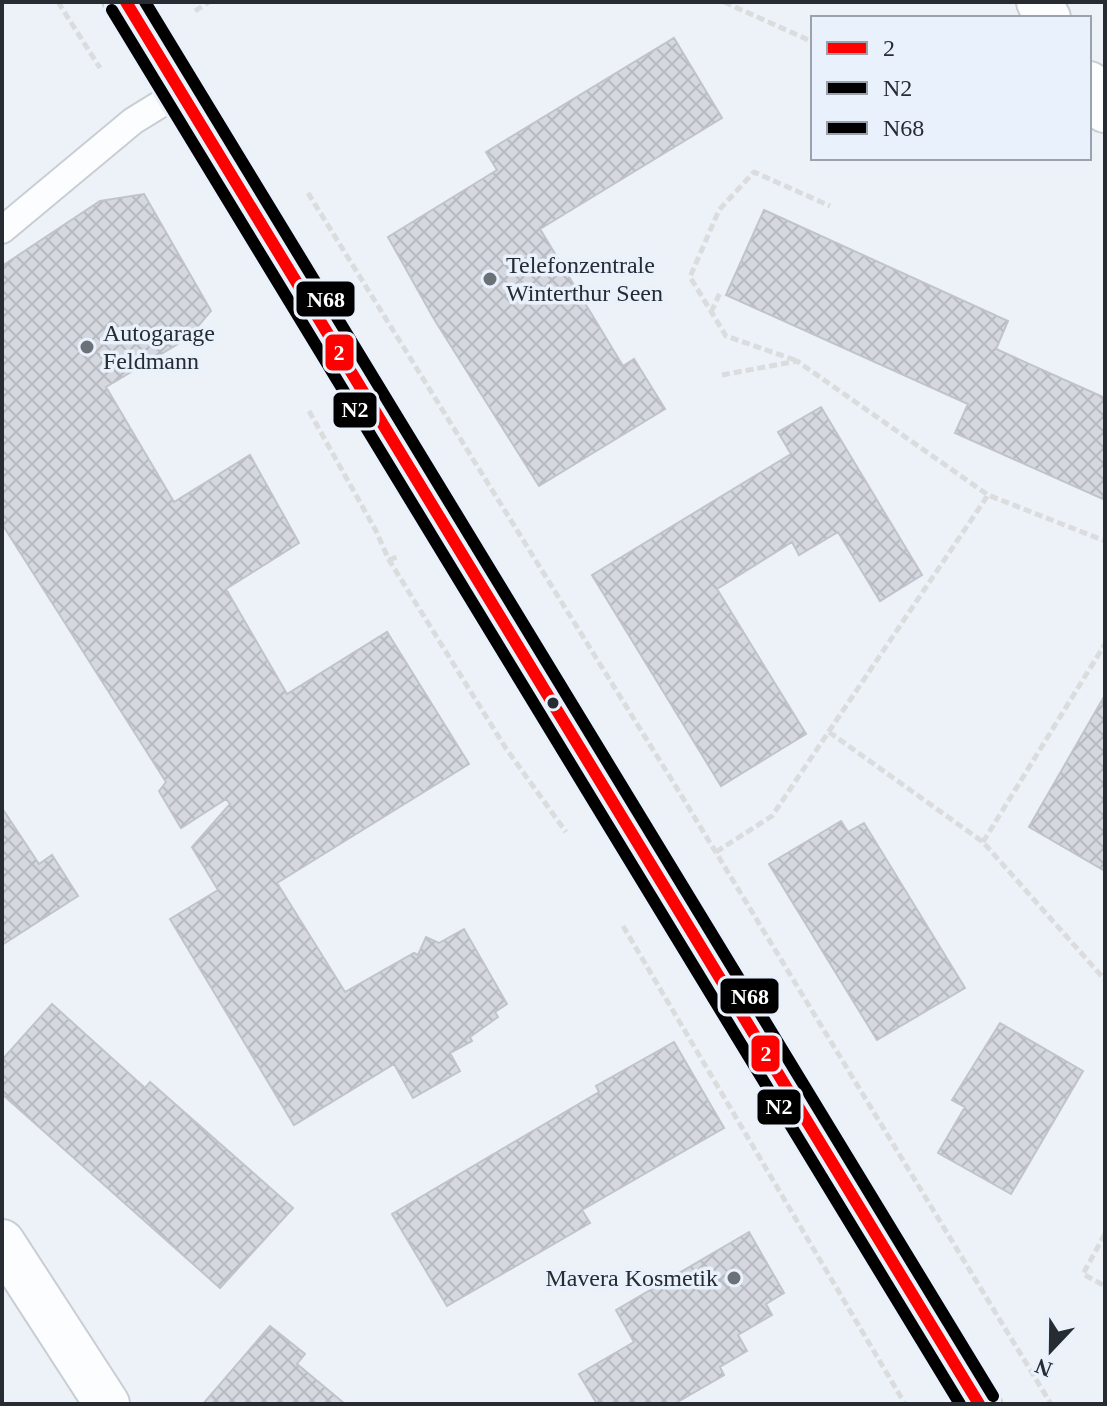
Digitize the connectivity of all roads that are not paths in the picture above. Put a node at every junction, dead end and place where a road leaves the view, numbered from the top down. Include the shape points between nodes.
1 (126, 2) edge
2 (1091, 87) edge
3 (180, 92) junction
4 (1105, 110) edge
5 (2, 230) edge
6 (2, 1242) edge
7 (107, 1404) edge
8 (979, 1404) edge

1 - 3 main road
2 - 4 main road
3 - 5 lane via 133,121
3 - 8 main road
6 - 7 main road

